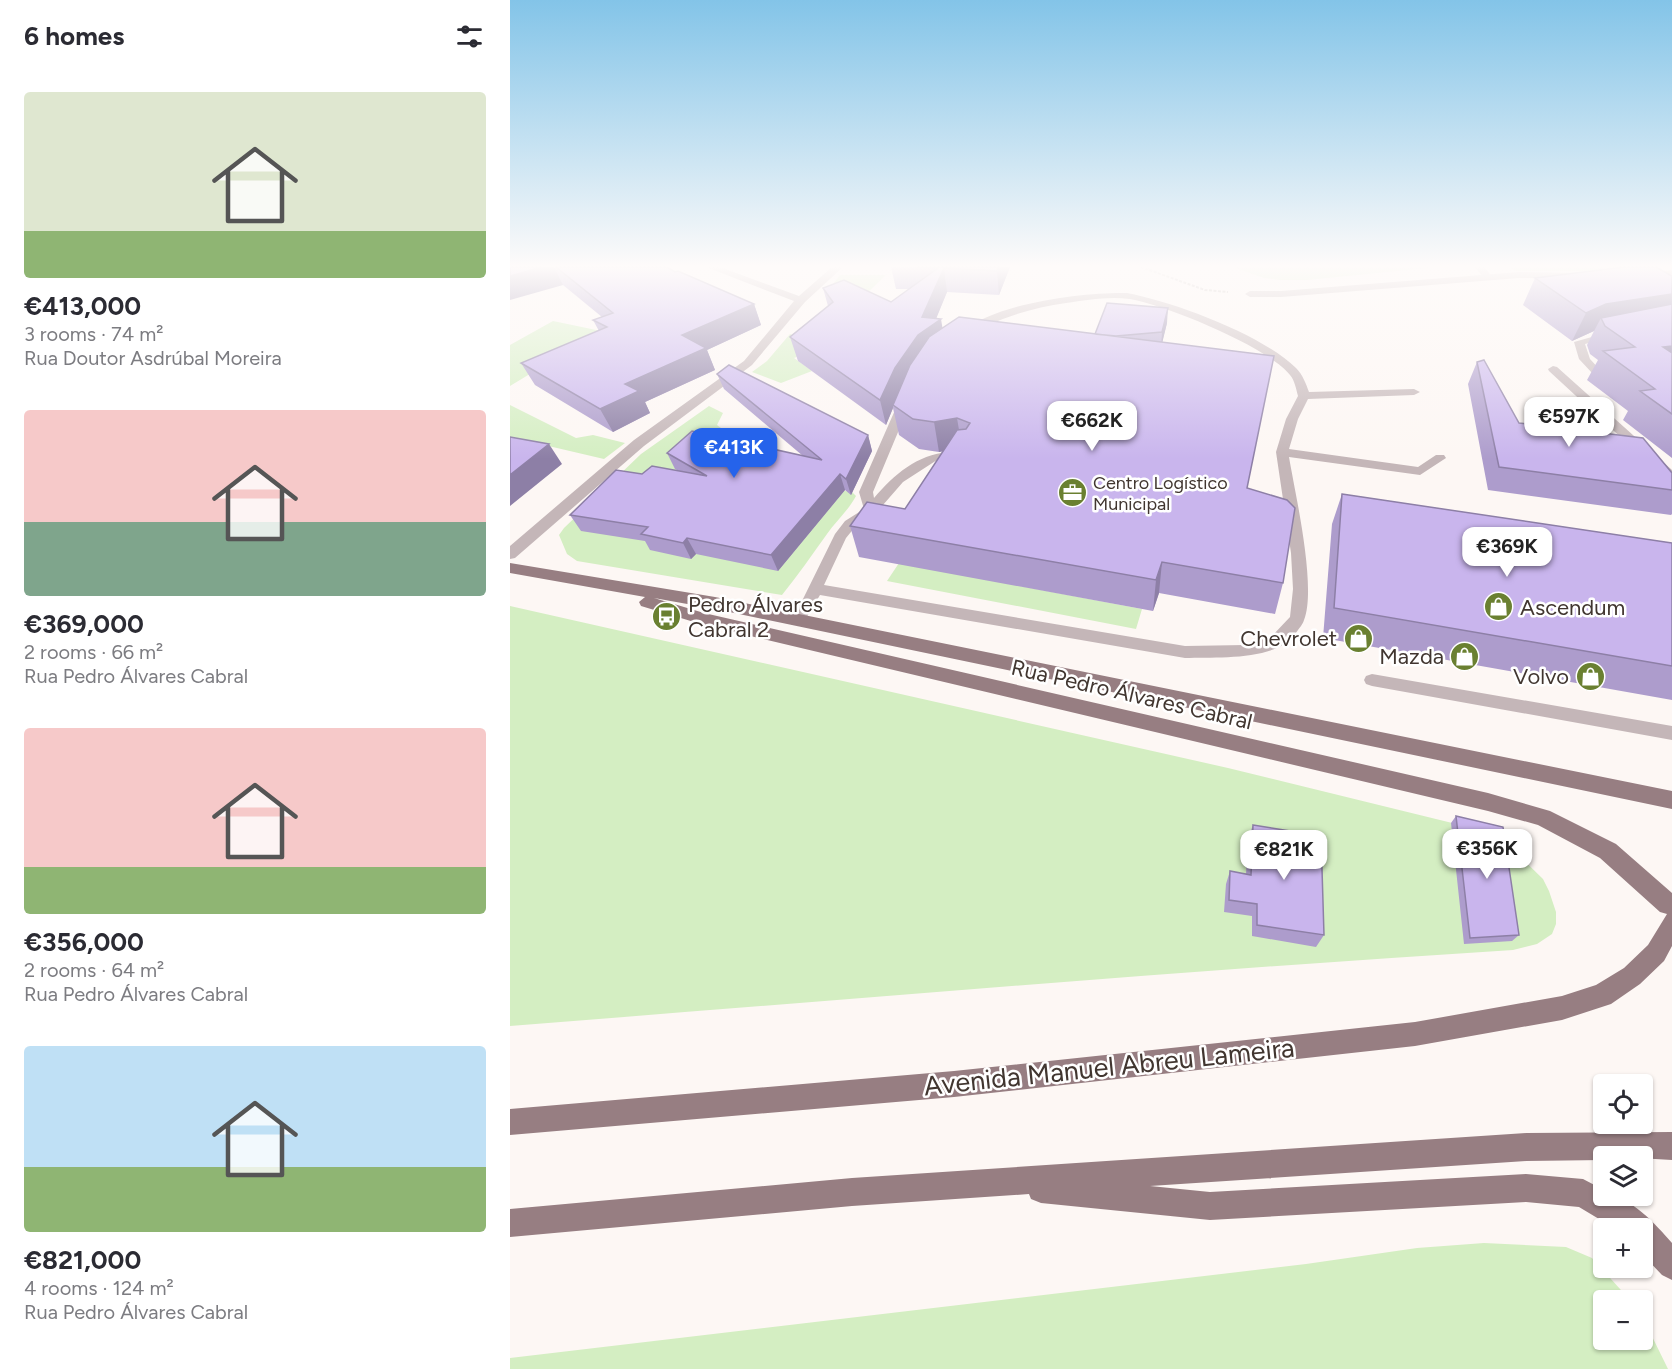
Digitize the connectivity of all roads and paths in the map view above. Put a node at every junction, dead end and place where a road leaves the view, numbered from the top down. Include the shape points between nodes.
1 (775, 331) edge
2 (970, 331) edge
3 (1224, 331) edge
4 (1626, 331) edge
5 (954, 342) edge
6 (1553, 369) dead end
7 (1597, 372) dead end
8 (913, 387) edge
9 (1414, 392) dead end
10 (1304, 396) junction
11 (1282, 452) junction
12 (966, 454) edge
13 (1440, 458) dead end
14 (1672, 477) edge
15 (871, 510) junction
16 (510, 554) edge
17 (510, 568) edge
18 (561, 579) junction
19 (816, 589) junction
20 (797, 621) junction
21 (1372, 680) dead end
22 (1672, 733) edge
23 (1672, 800) edge
24 (1671, 910) edge
25 (510, 1122) edge
26 (1672, 1146) edge
27 (991, 1184) junction
28 (1622, 1218) edge
29 (510, 1223) edge
30 (1653, 1244) edge
31 (1672, 1265) edge

1 - 16 street via 748,363 639,443
2 - 5 lane
3 - 10 lane via 1276,357 1292,370
4 - 7 lane via 1580,342 1587,365
6 - 14 lane
8 - 15 lane via 866,492
9 - 10 lane
10 - 11 lane
11 - 13 lane via 1420,471
11 - 19 lane via 1298,554 1297,619 1278,640 1245,651 1185,652
12 - 15 lane via 934,458 918,465 898,479
15 - 19 lane via 850,524 840,537
17 - 18 main road, Rua Pedro Álvares Cabral
18 - 20 main road, Rua Pedro Álvares Cabral via 715,603
18 - 24 main road, Rua Pedro Álvares Cabral via 704,619 1543,817 1608,851
19 - 20 lane
20 - 23 main road, Rua Pedro Álvares Cabral
21 - 22 lane
24 - 25 main road, Avenida Manuel Abreu Lameira via 1656,952 1632,976 1602,995 1562,1008 1415,1034 954,1084
26 - 27 main road via 1526,1147
27 - 28 main road via 1210,1206 1526,1188 1583,1193
27 - 29 main road via 852,1192
30 - 31 main road

